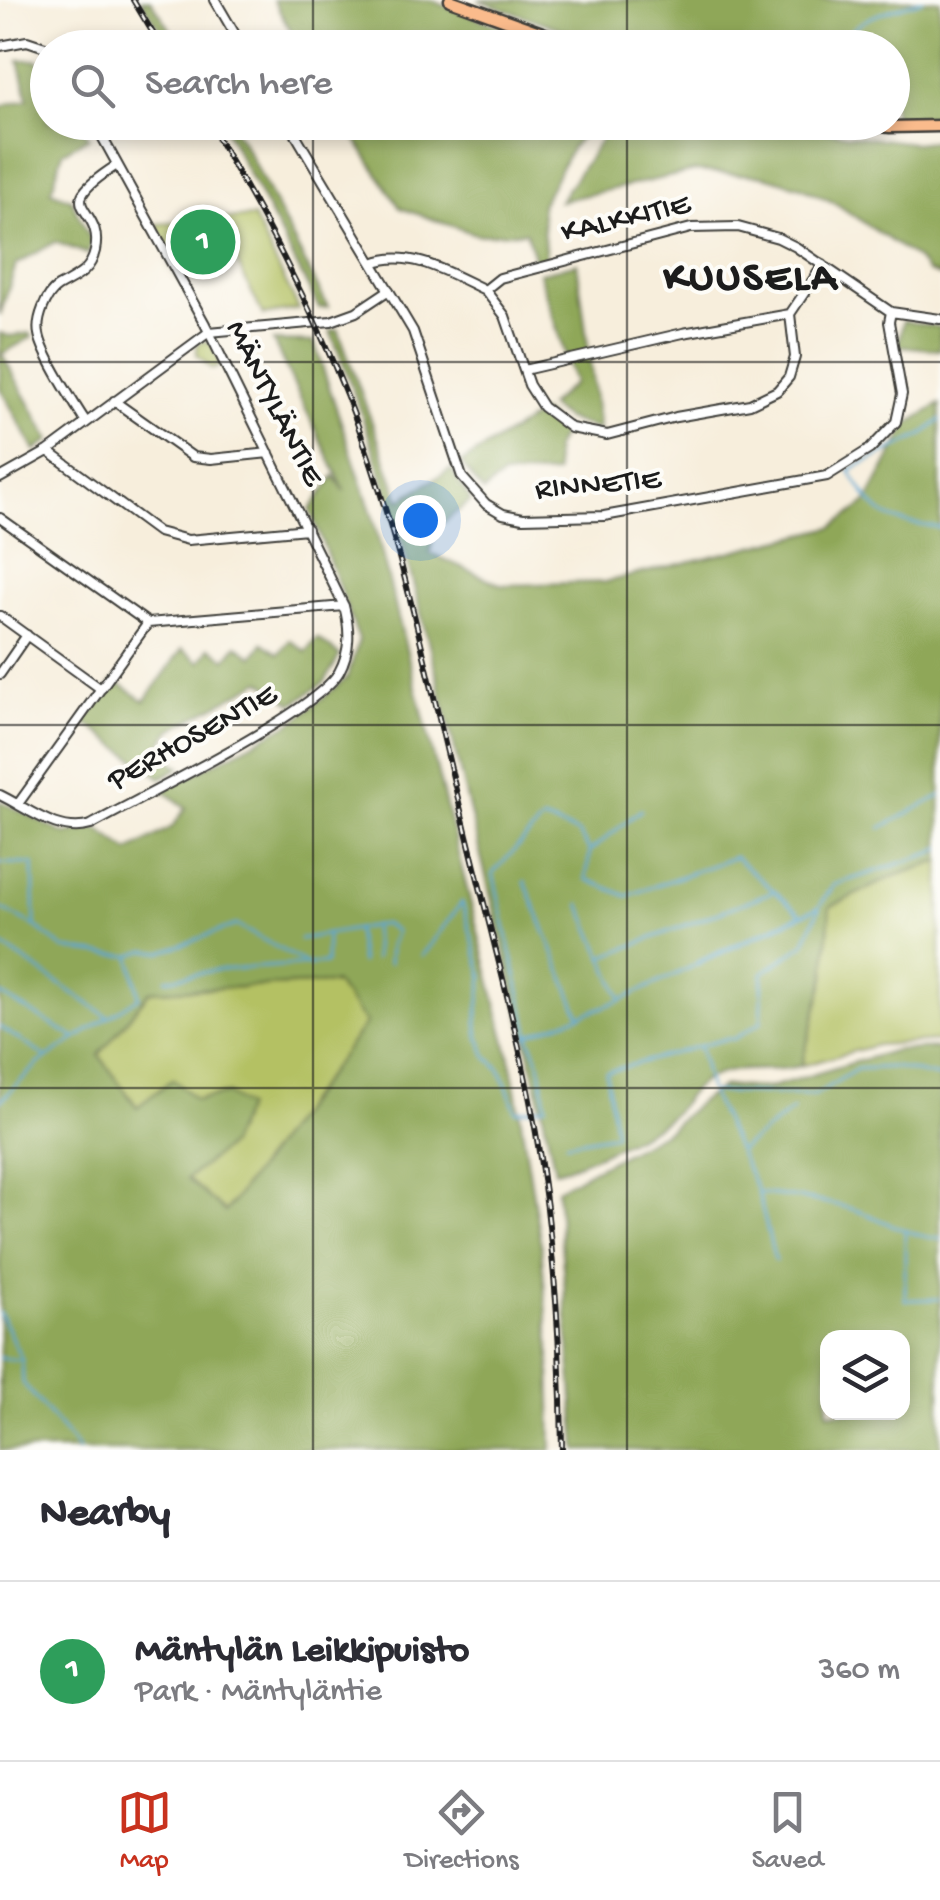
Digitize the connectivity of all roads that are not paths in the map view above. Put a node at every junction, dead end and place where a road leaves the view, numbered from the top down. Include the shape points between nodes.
1 (215, 0) edge
2 (450, 0) edge
3 (232, 30) edge
4 (534, 30) edge
5 (30, 42) edge
6 (0, 46) edge
7 (940, 126) edge
8 (910, 127) edge
9 (104, 140) edge
10 (299, 140) edge
11 (117, 165) junction
12 (373, 262) junction
13 (823, 264) junction
14 (390, 290) junction
15 (485, 290) junction
16 (891, 312) junction
17 (790, 314) junction
18 (940, 319) edge
19 (209, 332) junction
20 (524, 370) junction
21 (114, 402) junction
22 (86, 422) junction
23 (48, 452) junction
24 (270, 453) junction
25 (0, 478) edge
26 (0, 518) edge
27 (307, 529) junction
28 (344, 606) junction
29 (0, 616) edge
30 (148, 622) junction
31 (27, 635) junction
32 (0, 674) edge
33 (101, 689) junction
34 (0, 795) edge
35 (18, 804) junction

1 - 3 street
2 - 4 main road
5 - 6 street
7 - 8 main road
9 - 11 street, MÄNTYLÄNTIE
10 - 12 street, RINNETIE
11 - 19 street, MÄNTYLÄNTIE
11 - 22 street via 93,179 81,196 96,239 91,264 53,290 39,324 42,343
12 - 14 street, RINNETIE
12 - 15 street via 409,259
13 - 15 street, KALKKITIE via 778,238 716,226 552,263 500,278
13 - 16 street, KALKKITIE
13 - 17 street
14 - 16 street, RINNETIE via 413,330 462,478 486,504 523,518 636,512 810,481 846,466 886,435 902,405
14 - 19 street via 331,322
15 - 20 street via 505,316
16 - 18 street, KALKKITIE
17 - 20 street
17 - 20 street via 795,357 777,391 750,404 621,433 586,433 559,421 535,398
19 - 21 street
19 - 24 street, MÄNTYLÄNTIE
21 - 22 street
21 - 24 street via 193,457
22 - 23 street
23 - 25 street
23 - 27 street via 172,538
24 - 27 street, MÄNTYLÄNTIE
26 - 30 street
27 - 28 street, MÄNTYLÄNTIE
28 - 30 street
28 - 35 street, PERHOSENTIE via 347,655 338,674 304,704 92,825 72,829
29 - 31 street
30 - 33 street
31 - 32 street
31 - 33 street
33 - 35 street
34 - 35 street, PERHOSENTIE

